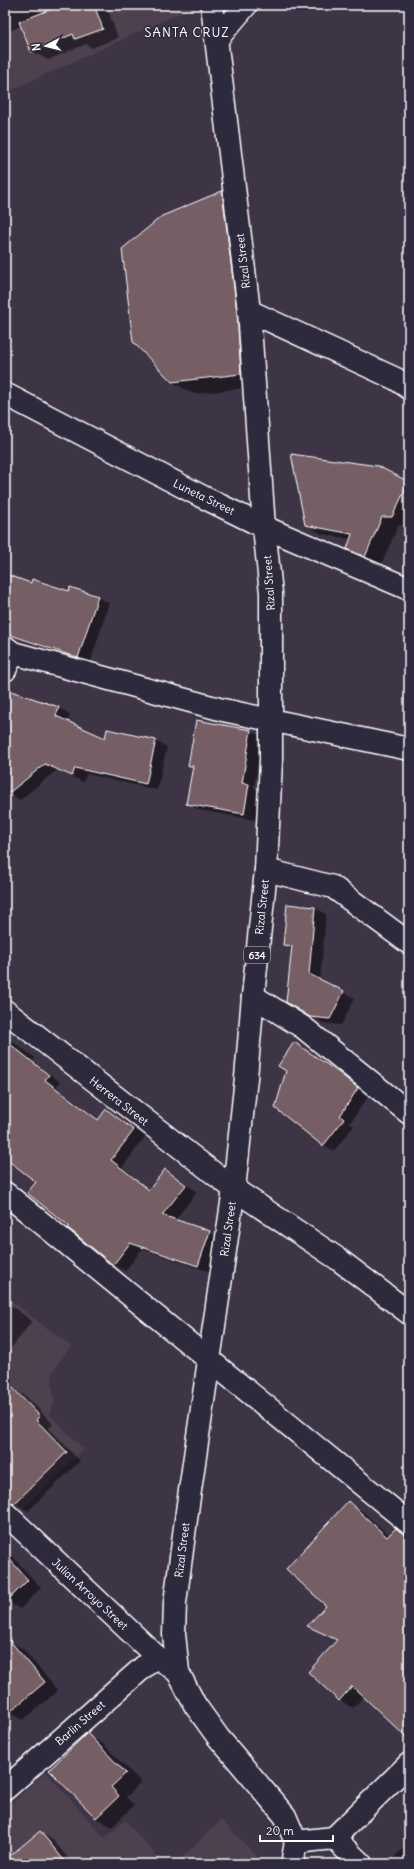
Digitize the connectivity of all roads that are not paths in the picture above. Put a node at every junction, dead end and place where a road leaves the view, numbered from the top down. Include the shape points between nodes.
1 (212, 5) edge
2 (246, 5) edge
3 (217, 39) junction
4 (249, 311) junction
5 (409, 388) edge
6 (5, 394) edge
7 (264, 527) junction
8 (409, 589) edge
9 (8, 656) edge
10 (271, 720) junction
11 (409, 749) edge
12 (266, 870) junction
13 (409, 943) edge
14 (253, 996) junction
15 (5, 1011) edge
16 (409, 1113) edge
17 (234, 1190) junction
18 (5, 1193) edge
19 (409, 1313) edge
20 (209, 1361) junction
21 (5, 1513) edge
22 (409, 1523) edge
23 (156, 1656) junction
24 (178, 1672) junction
25 (409, 1764) edge
26 (5, 1789) edge
27 (334, 1838) junction
28 (296, 1842) junction
29 (292, 1864) edge
30 (360, 1864) edge

1 - 3 street, Rizal Street / 634
2 - 3 street
3 - 4 street, Rizal Street / 634
4 - 5 street via 396,379
4 - 7 street, Rizal Street / 634
6 - 7 street, Luneta Street via 119,455
7 - 8 street, Luneta Street
7 - 10 street, Rizal Street / 634 via 271,593
9 - 10 street
10 - 11 street
10 - 12 street, Rizal Street / 634
12 - 13 street via 333,887
12 - 14 street, Rizal Street / 634
14 - 16 street via 304,1028
14 - 17 street, Rizal Street / 634
15 - 17 street, Herrera Street
17 - 19 street, Herrera Street via 338,1259
17 - 20 street, Rizal Street / 634
18 - 20 street
20 - 22 street
20 - 24 street, Rizal Street / 634 via 175,1603 174,1634
21 - 23 street, Julian Arroyo Street
23 - 24 street, Julian Arroyo Street
23 - 26 street, Barlin Street
24 - 28 street, Rizal Street / 634 via 195,1705 218,1737 285,1816
25 - 27 street
27 - 28 street
27 - 30 street
28 - 29 street

